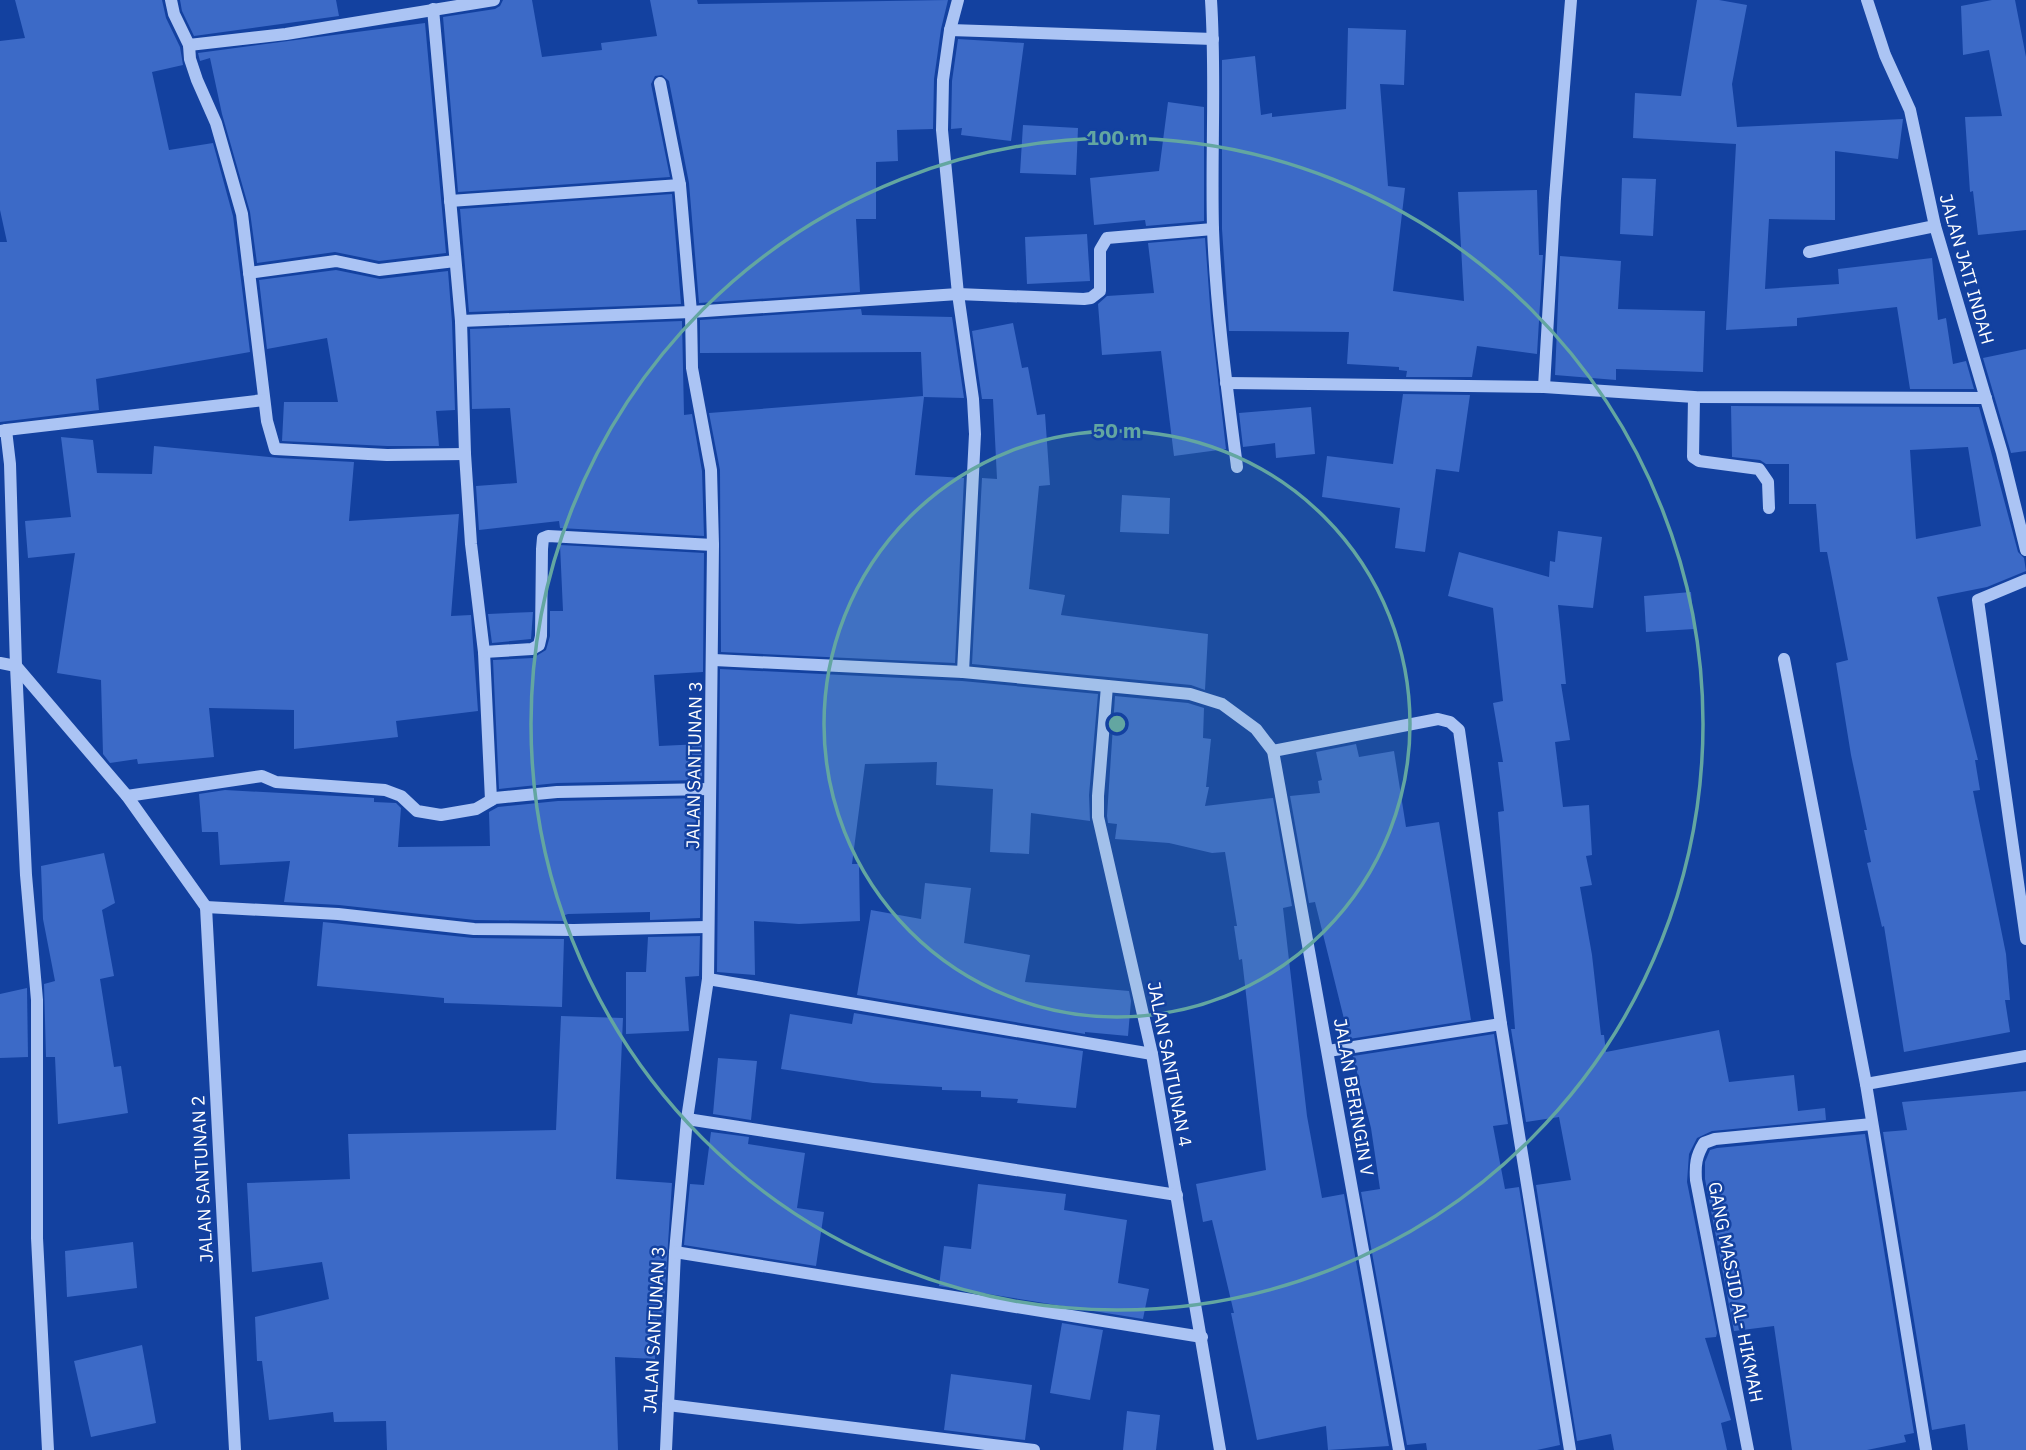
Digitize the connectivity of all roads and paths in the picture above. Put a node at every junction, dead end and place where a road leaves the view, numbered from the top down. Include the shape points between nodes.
1 (171, 0) edge
2 (494, 0) edge
3 (958, 0) edge
4 (1211, 0) edge
5 (1571, 0) edge
6 (1867, 0) edge
7 (433, 9) junction
8 (950, 30) junction
9 (1213, 39) junction
10 (189, 45) junction
11 (660, 83) dead end
12 (680, 185) junction
13 (450, 201) junction
14 (1935, 226) junction
15 (1213, 229) junction
16 (1809, 253) dead end
17 (455, 261) junction
18 (249, 273) junction
19 (958, 294) junction
20 (691, 312) junction
21 (461, 321) junction
22 (1226, 383) junction
23 (1544, 387) junction
24 (1694, 397) junction
25 (1986, 398) junction
26 (264, 400) junction
27 (3, 430) edge
28 (465, 454) junction
29 (1237, 467) dead end
30 (1769, 508) dead end
31 (713, 545) junction
32 (2026, 550) edge
33 (2026, 580) edge
34 (484, 652) junction
35 (1784, 659) dead end
36 (713, 660) junction
37 (0, 663) edge
38 (16, 666) junction
39 (963, 672) junction
40 (1107, 686) junction
41 (1273, 751) junction
42 (710, 789) junction
43 (127, 796) junction
44 (491, 800) junction
45 (206, 907) junction
46 (707, 927) junction
47 (2026, 939) edge
48 (708, 979) junction
49 (1501, 1024) junction
50 (1328, 1051) junction
51 (1152, 1054) junction
52 (2026, 1056) edge
53 (1866, 1084) junction
54 (687, 1119) junction
55 (1872, 1124) junction
56 (1177, 1195) junction
57 (676, 1252) junction
58 (1202, 1338) junction
59 (668, 1405) junction
60 (48, 1450) edge
61 (234, 1450) edge
62 (666, 1450) edge
63 (1034, 1450) edge
64 (1220, 1450) edge
65 (1399, 1450) edge
66 (1570, 1450) edge
67 (1748, 1450) edge
68 (1926, 1450) edge

1 - 10 street
2 - 7 street
3 - 8 street
4 - 9 street
5 - 23 street
6 - 14 street, JALAN JATI INDAH via 1910,110
7 - 10 street
7 - 13 street
8 - 9 street
8 - 19 street via 942,130
9 - 15 street
10 - 18 street via 242,214
11 - 12 street, JALAN SANTUNAN 3
12 - 13 street
12 - 20 street, JALAN SANTUNAN 3
13 - 17 street
14 - 16 street
14 - 25 street, JALAN JATI INDAH
15 - 19 street via 1107,238 1100,250 1100,291 1091,298
15 - 22 street
17 - 18 street via 379,270 336,261
17 - 21 street
18 - 26 street
19 - 20 street
19 - 39 street via 975,434
20 - 21 street
20 - 31 street, JALAN SANTUNAN 3 via 692,368 711,470
21 - 28 street
22 - 23 street
22 - 29 street
23 - 24 street
24 - 25 street
24 - 30 street via 1693,457 1759,469 1768,482
25 - 32 street, JALAN JATI INDAH
26 - 27 street
26 - 28 street via 275,449
27 - 38 street via 10,464
28 - 34 street
31 - 34 street via 543,538 541,641 532,649
31 - 36 street, JALAN SANTUNAN 3
33 - 47 street via 1978,600
34 - 44 street
35 - 53 street
36 - 39 street
36 - 42 street, JALAN SANTUNAN 3
37 - 38 street
38 - 43 street
38 - 60 street via 37,1000 37,1238
39 - 40 street
40 - 41 street via 1190,694 1223,704 1256,729
40 - 51 street, JALAN SANTUNAN 4 via 1098,817
41 - 49 street via 1438,719 1459,730
41 - 50 street, JALAN BERINGIN V
42 - 44 street via 557,792
42 - 46 street, JALAN SANTUNAN 3
43 - 44 street via 262,776 276,782 385,790 401,796 417,811 441,815 477,809
43 - 45 street
45 - 46 street via 338,914 474,929
45 - 61 street, JALAN SANTUNAN 2
46 - 48 street, JALAN SANTUNAN 3
48 - 51 street
48 - 54 street, JALAN SANTUNAN 3
49 - 50 street
49 - 66 street
50 - 65 street, JALAN BERINGIN V
51 - 56 street, JALAN SANTUNAN 4
52 - 53 street
53 - 55 street
54 - 56 street
54 - 57 street, JALAN SANTUNAN 3
55 - 67 street, GANG MASJID AL- HIKMAH via 1715,1139 1704,1143 1698,1153 1696,1180
55 - 68 street
56 - 58 street, JALAN SANTUNAN 4
57 - 58 street
57 - 59 street, JALAN SANTUNAN 3
58 - 64 street, JALAN SANTUNAN 4
59 - 62 street, JALAN SANTUNAN 3
59 - 63 street

